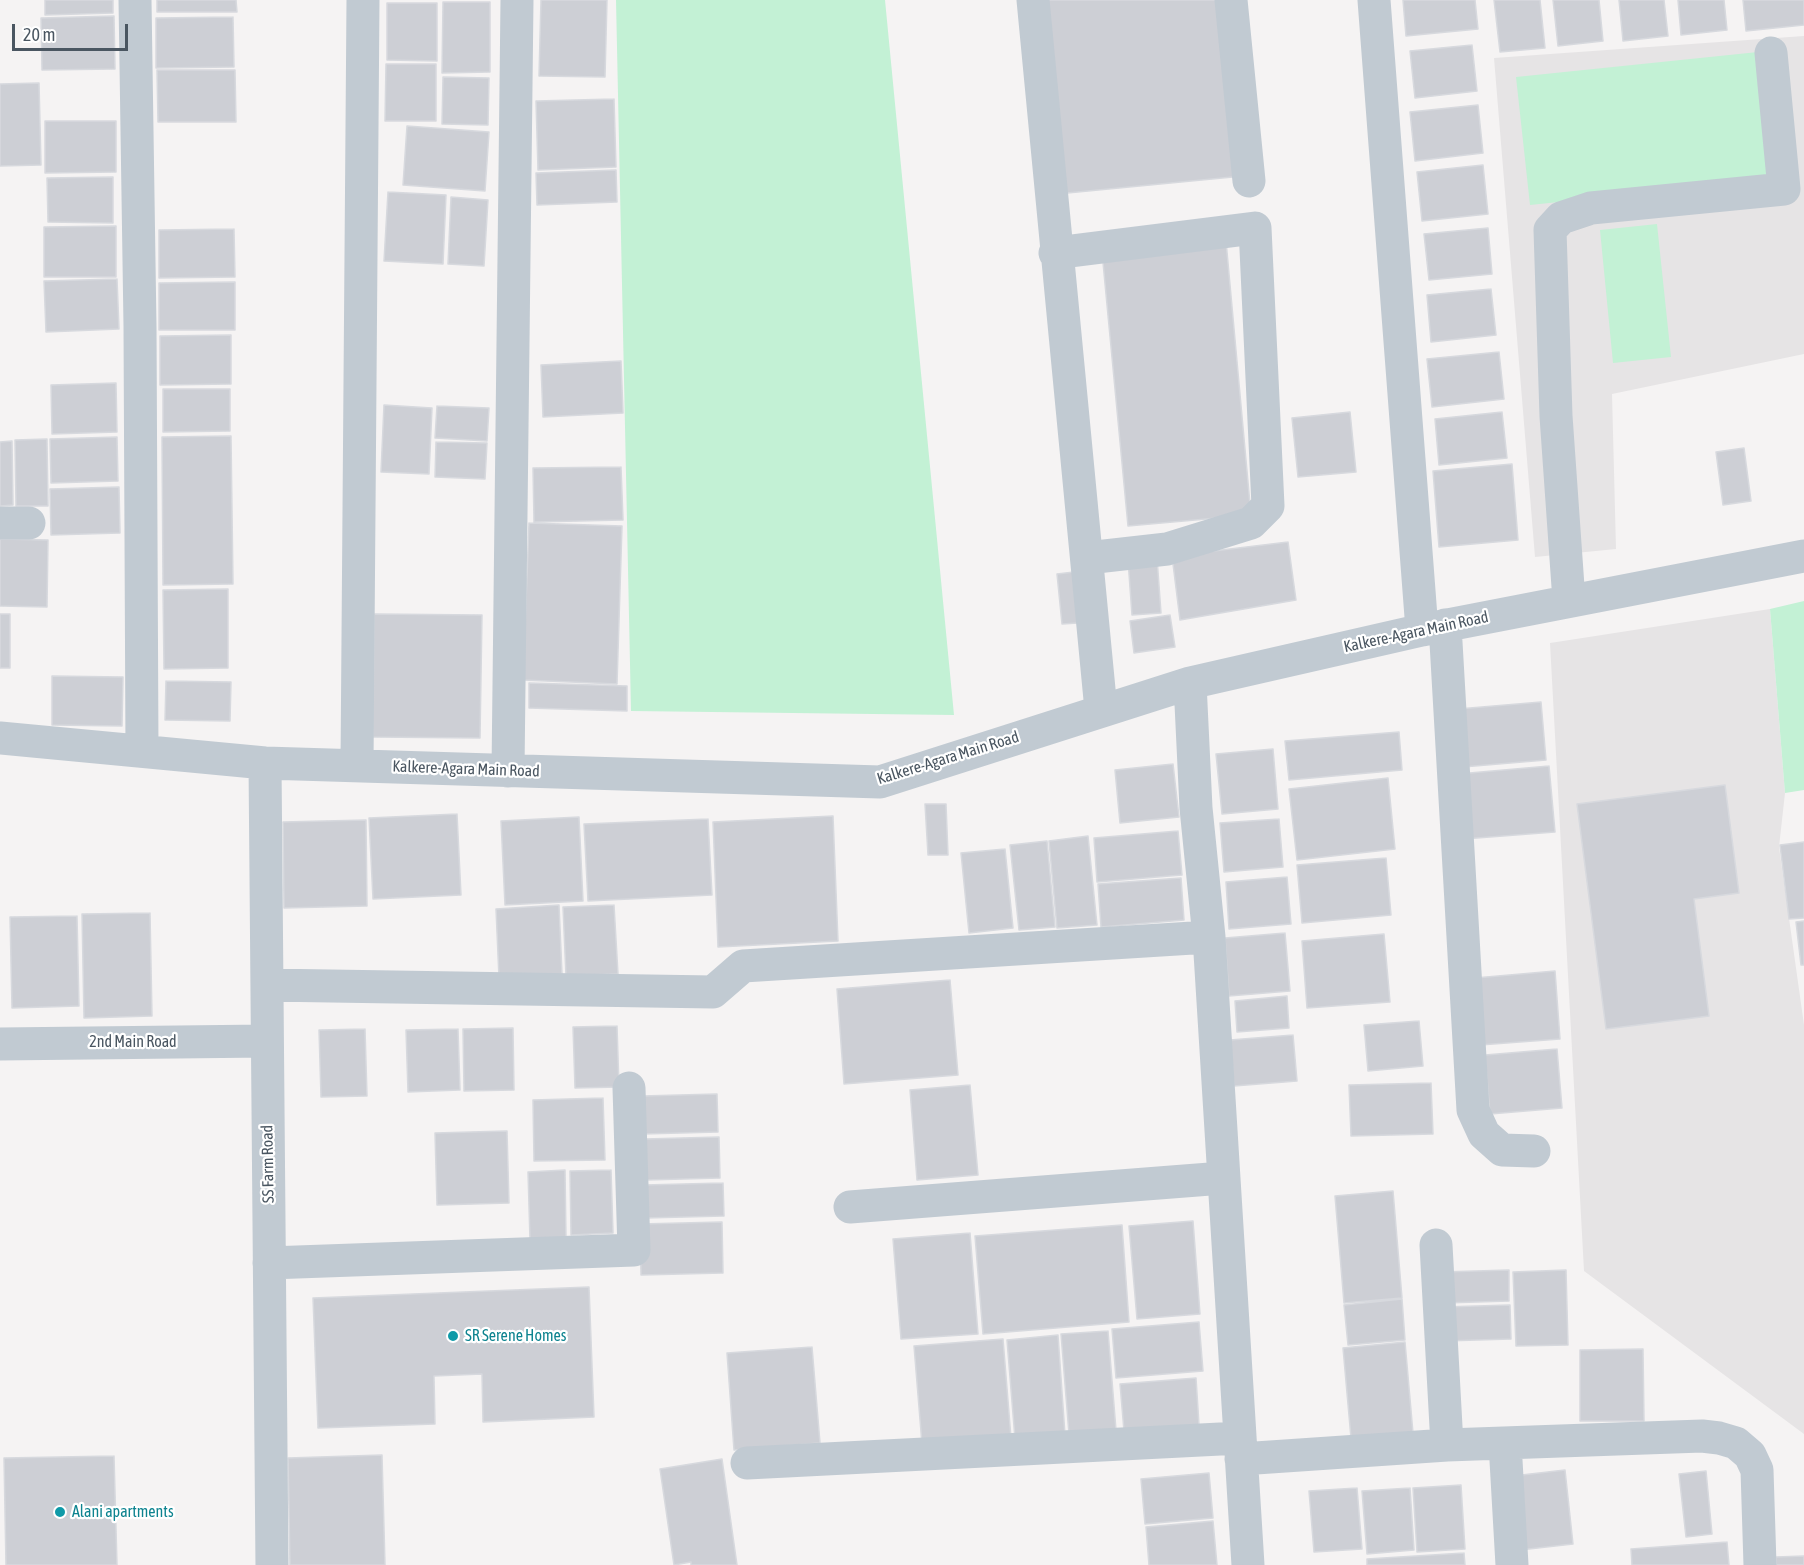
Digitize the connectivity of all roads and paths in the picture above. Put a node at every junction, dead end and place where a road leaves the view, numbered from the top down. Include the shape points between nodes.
1 (135, 0) edge
2 (363, 0) edge
3 (517, 0) edge
4 (1033, 0) edge
5 (1231, 0) edge
6 (1374, 0) edge
7 (1771, 53) dead end
8 (1249, 181) dead end
9 (1055, 253) junction
10 (1804, 555) edge
11 (1087, 558) junction
12 (1569, 601) junction
13 (1434, 627) junction
14 (1190, 683) junction
15 (1101, 710) junction
16 (0, 738) edge
17 (142, 751) junction
18 (265, 763) junction
19 (357, 764) junction
20 (508, 771) junction
21 (1209, 937) junction
22 (267, 986) junction
23 (266, 1041) junction
24 (0, 1044) edge
25 (629, 1088) dead end
26 (1534, 1151) dead end
27 (1223, 1178) junction
28 (850, 1207) dead end
29 (1436, 1245) dead end
30 (269, 1263) junction
31 (1505, 1443) junction
32 (1447, 1445) junction
33 (1241, 1448) junction
34 (747, 1463) dead end
35 (272, 1565) edge
36 (1248, 1565) edge
37 (1512, 1565) edge
38 (1760, 1565) edge

1 - 17 street
2 - 19 street
3 - 20 street
4 - 9 street
5 - 8 street
6 - 13 street
7 - 12 street via 1784,189 1591,208 1561,218 1550,230 1556,416
9 - 11 street
9 - 11 street via 1255,228 1268,506 1251,523 1167,549
10 - 12 street, Kalkere-Agara Main Road
11 - 15 street
12 - 13 street, Kalkere-Agara Main Road
13 - 14 street, Kalkere-Agara Main Road
13 - 26 street via 1473,1110 1484,1134 1502,1150
14 - 15 street, Kalkere-Agara Main Road
14 - 21 street via 1196,808
15 - 20 street, Kalkere-Agara Main Road via 880,782
16 - 17 street, Kalkere-Agara Main Road
17 - 18 street, Kalkere-Agara Main Road
18 - 19 street, Kalkere-Agara Main Road
18 - 22 street, SS Farm Road
19 - 20 street, Kalkere-Agara Main Road
21 - 22 street via 743,966 713,992
21 - 27 street
22 - 23 street, SS Farm Road
23 - 24 street, 2nd Main Road
23 - 30 street, SS Farm Road
25 - 30 street via 634,1250
27 - 28 street
27 - 33 street
29 - 32 street
30 - 35 street, SS Farm Road
31 - 32 street
31 - 37 street
31 - 38 street via 1702,1436 1736,1443 1750,1455 1757,1470
32 - 33 street
33 - 34 street
33 - 36 street

